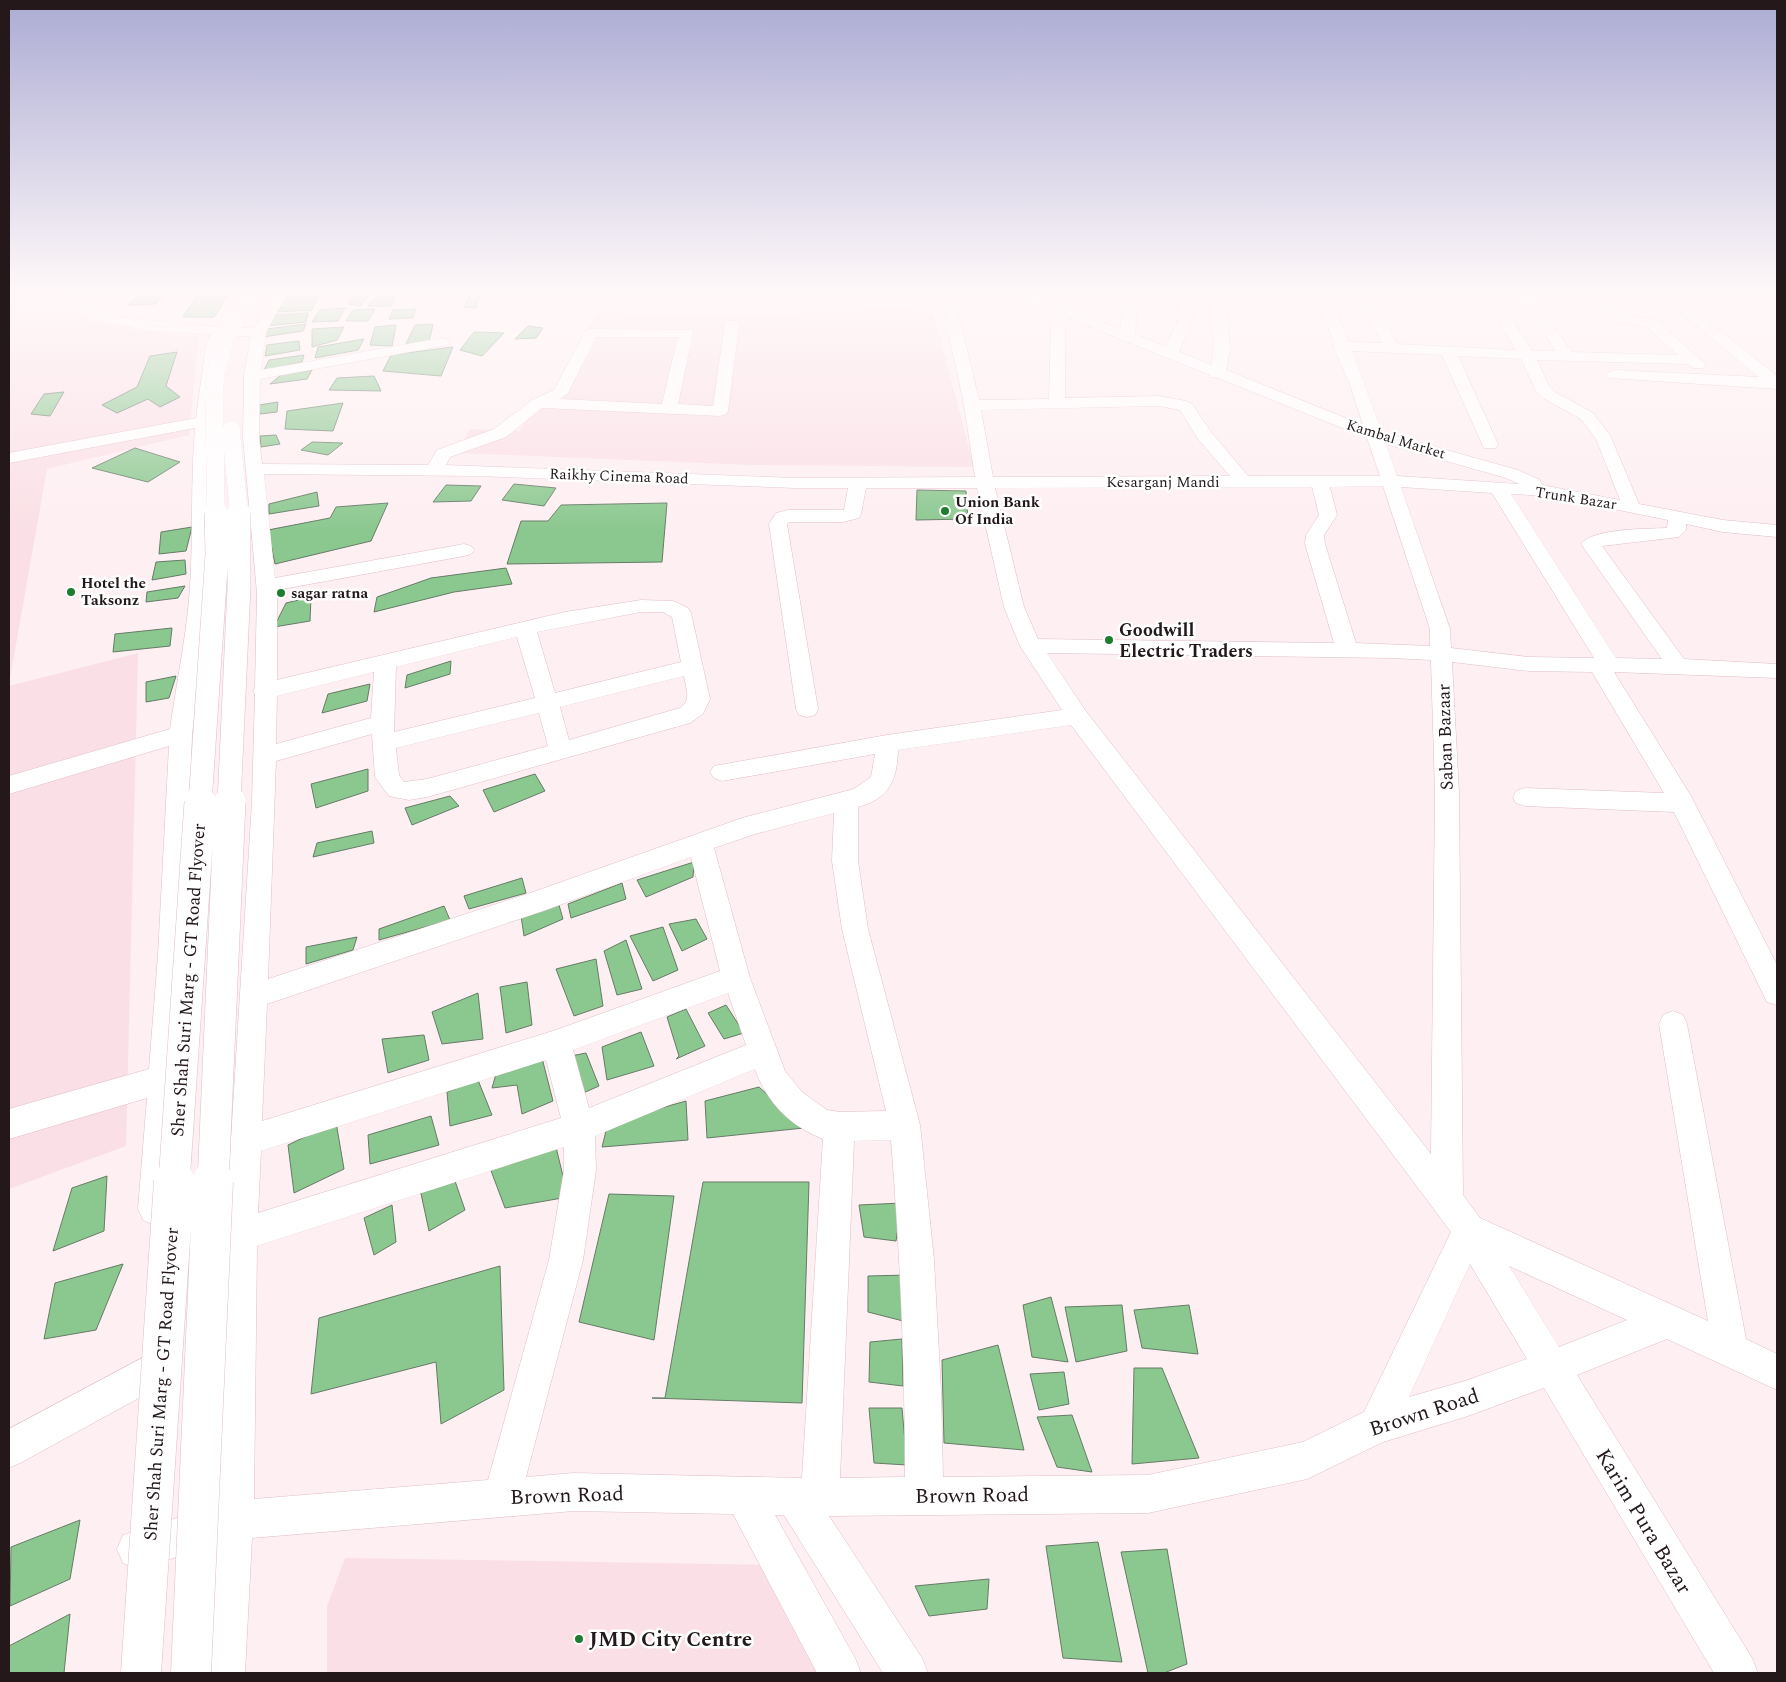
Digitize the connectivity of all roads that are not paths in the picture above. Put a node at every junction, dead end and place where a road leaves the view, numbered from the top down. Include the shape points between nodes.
1 (209, 372) edge
2 (216, 372) edge
3 (234, 372) edge
4 (253, 372) edge
5 (272, 372) edge
6 (571, 372) edge
7 (677, 372) edge
8 (725, 372) edge
9 (965, 372) edge
10 (1057, 372) edge
11 (1213, 372) edge
12 (1352, 372) edge
13 (1457, 372) edge
14 (1535, 372) edge
15 (1706, 372) edge
16 (1762, 372) edge
17 (1217, 374) joint
18 (1595, 374) dead end
19 (252, 376) junction
20 (1714, 380) junction
21 (1776, 384) edge
22 (538, 403) junction
23 (1057, 403) junction
24 (972, 405) junction
25 (669, 409) junction
26 (203, 422) junction
27 (1374, 435) junction
28 (1490, 444) dead end
29 (9, 458) edge
30 (254, 469) junction
31 (434, 471) junction
32 (1319, 480) junction
33 (1342, 480) joint
34 (1243, 481) junction
35 (1391, 481) junction
36 (985, 482) junction
37 (858, 483) junction
38 (1498, 488) junction
39 (1550, 491) junction
40 (1632, 508) junction
41 (1677, 517) junction
42 (1777, 531) edge
43 (464, 550) dead end
44 (266, 586) junction
45 (525, 628) junction
46 (1031, 646) junction
47 (1347, 650) junction
48 (1441, 654) junction
49 (385, 664) junction
50 (1605, 666) junction
51 (1678, 666) junction
52 (692, 668) junction
53 (1777, 672) edge
54 (264, 691) junction
55 (547, 702) junction
56 (808, 709) dead end
57 (1076, 716) junction
58 (383, 733) junction
59 (181, 734) junction
60 (887, 743) junction
61 (561, 750) junction
62 (264, 756) junction
63 (722, 772) dead end
64 (9, 785) edge
65 (1526, 797) dead end
66 (846, 801) junction
67 (1682, 803) junction
68 (701, 845) junction
69 (1767, 952) edge
70 (736, 978) junction
71 (1777, 993) edge
72 (254, 996) junction
73 (1673, 1024) dead end
74 (556, 1043) junction
75 (763, 1052) junction
76 (162, 1079) junction
77 (9, 1124) edge
78 (905, 1125) junction
79 (579, 1127) junction
80 (840, 1127) junction
81 (246, 1141) junction
82 (1447, 1200) junction
83 (1469, 1230) junction
84 (241, 1235) junction
85 (1668, 1321) junction
86 (1730, 1350) junction
87 (1551, 1368) junction
88 (1777, 1372) edge
89 (144, 1375) junction
90 (1376, 1425) junction
91 (9, 1449) edge
92 (743, 1495) junction
93 (924, 1496) junction
94 (502, 1497) junction
95 (807, 1497) junction
96 (234, 1520) junction
97 (131, 1550) junction
98 (121, 1673) edge
99 (141, 1673) edge
100 (191, 1673) edge
101 (224, 1673) edge
102 (840, 1673) edge
103 (906, 1673) edge
104 (1736, 1673) edge

1 - 26 street
2 - 99 main road, Sher Shah Suri Marg - GT Road Flyover, bridge via 217,554
3 - 100 main road, Sher Shah Suri Marg - GT Road Flyover, bridge via 230,419 240,529 239,588
4 - 19 street
5 - 19 street
6 - 22 street via 560,393
7 - 25 street
8 - 25 street via 720,411
9 - 24 street, Karim Pura Bazar
10 - 23 street
11 - 17 street, Kambal Market
12 - 27 street, Saban Bazaar
13 - 28 street
14 - 40 street via 1545,391 1578,410 1596,427
15 - 20 street
16 - 21 street
17 - 27 street, Kambal Market
18 - 20 street
19 - 30 street
20 - 21 street
22 - 25 street
22 - 31 street via 500,433 443,454
23 - 24 street
23 - 34 street via 1159,401 1180,404 1191,412 1204,435
24 - 36 street, Karim Pura Bazar
26 - 29 street
26 - 59 street via 199,600
27 - 35 street, Saban Bazaar
27 - 39 street, Kambal Market via 1512,474
30 - 31 street, Raikhy Cinema Road
30 - 44 street
31 - 37 street, Raikhy Cinema Road
32 - 33 street, Kesarganj Mandi
32 - 34 street, Kesarganj Mandi
32 - 47 street via 1328,515 1314,535 1314,544
33 - 35 street, Trunk Bazar
34 - 36 street, Kesarganj Mandi
35 - 38 street, Trunk Bazar
35 - 48 street, Saban Bazaar via 1437,620
36 - 37 street, Raikhy Cinema Road
36 - 46 street, Karim Pura Bazar via 1014,607
37 - 56 street via 852,514 788,516 778,524
38 - 39 street, Trunk Bazar
38 - 50 street
39 - 40 street, Trunk Bazar
40 - 41 street, Trunk Bazar
41 - 42 street, Trunk Bazar via 1723,526
41 - 51 street via 1677,530 1672,533 1601,539 1591,544
43 - 44 street
44 - 54 street
45 - 49 street
45 - 52 street via 633,608 666,606 681,613
45 - 55 street
46 - 47 street
46 - 57 street, Karim Pura Bazar
47 - 48 street
48 - 50 street via 1510,663
48 - 82 street, Saban Bazaar via 1447,793
49 - 54 street
49 - 58 street
50 - 51 street
50 - 67 street
51 - 53 street
52 - 55 street
52 - 61 street via 699,699 698,706 691,712
54 - 62 street
55 - 58 street
55 - 61 street
57 - 60 street
57 - 82 street, Karim Pura Bazar
58 - 61 street via 387,777 397,790 427,788
58 - 62 street
59 - 64 street
59 - 76 street via 172,955
60 - 63 street
60 - 66 street via 883,778 879,785 872,792
62 - 72 street
65 - 67 street
66 - 68 street via 751,825
66 - 78 street via 845,861 854,921
67 - 69 street
68 - 70 street
68 - 72 street
69 - 71 street
70 - 74 street
70 - 75 street
72 - 81 street
73 - 86 street
74 - 79 street
74 - 81 street
75 - 79 street
75 - 80 street via 773,1079 791,1102 810,1118
76 - 77 street
76 - 89 street
78 - 80 street
78 - 93 street via 917,1270
79 - 84 street
79 - 94 street via 580,1170 566,1260
80 - 95 street
81 - 84 street
82 - 83 street, Karim Pura Bazar
83 - 85 street
83 - 87 street, Karim Pura Bazar
83 - 90 street
84 - 96 street
85 - 86 street
85 - 87 street, Brown Road
86 - 88 street
87 - 90 street, Brown Road via 1465,1399
87 - 104 street, Karim Pura Bazar
89 - 91 street
89 - 97 street
90 - 93 street, Brown Road via 1307,1460 1148,1494
92 - 94 street, Brown Road via 574,1492
92 - 95 street, Brown Road
92 - 102 street
93 - 95 street, Brown Road
94 - 96 street, Brown Road
95 - 103 street
96 - 97 street, Brown Road
96 - 101 street
97 - 98 street

